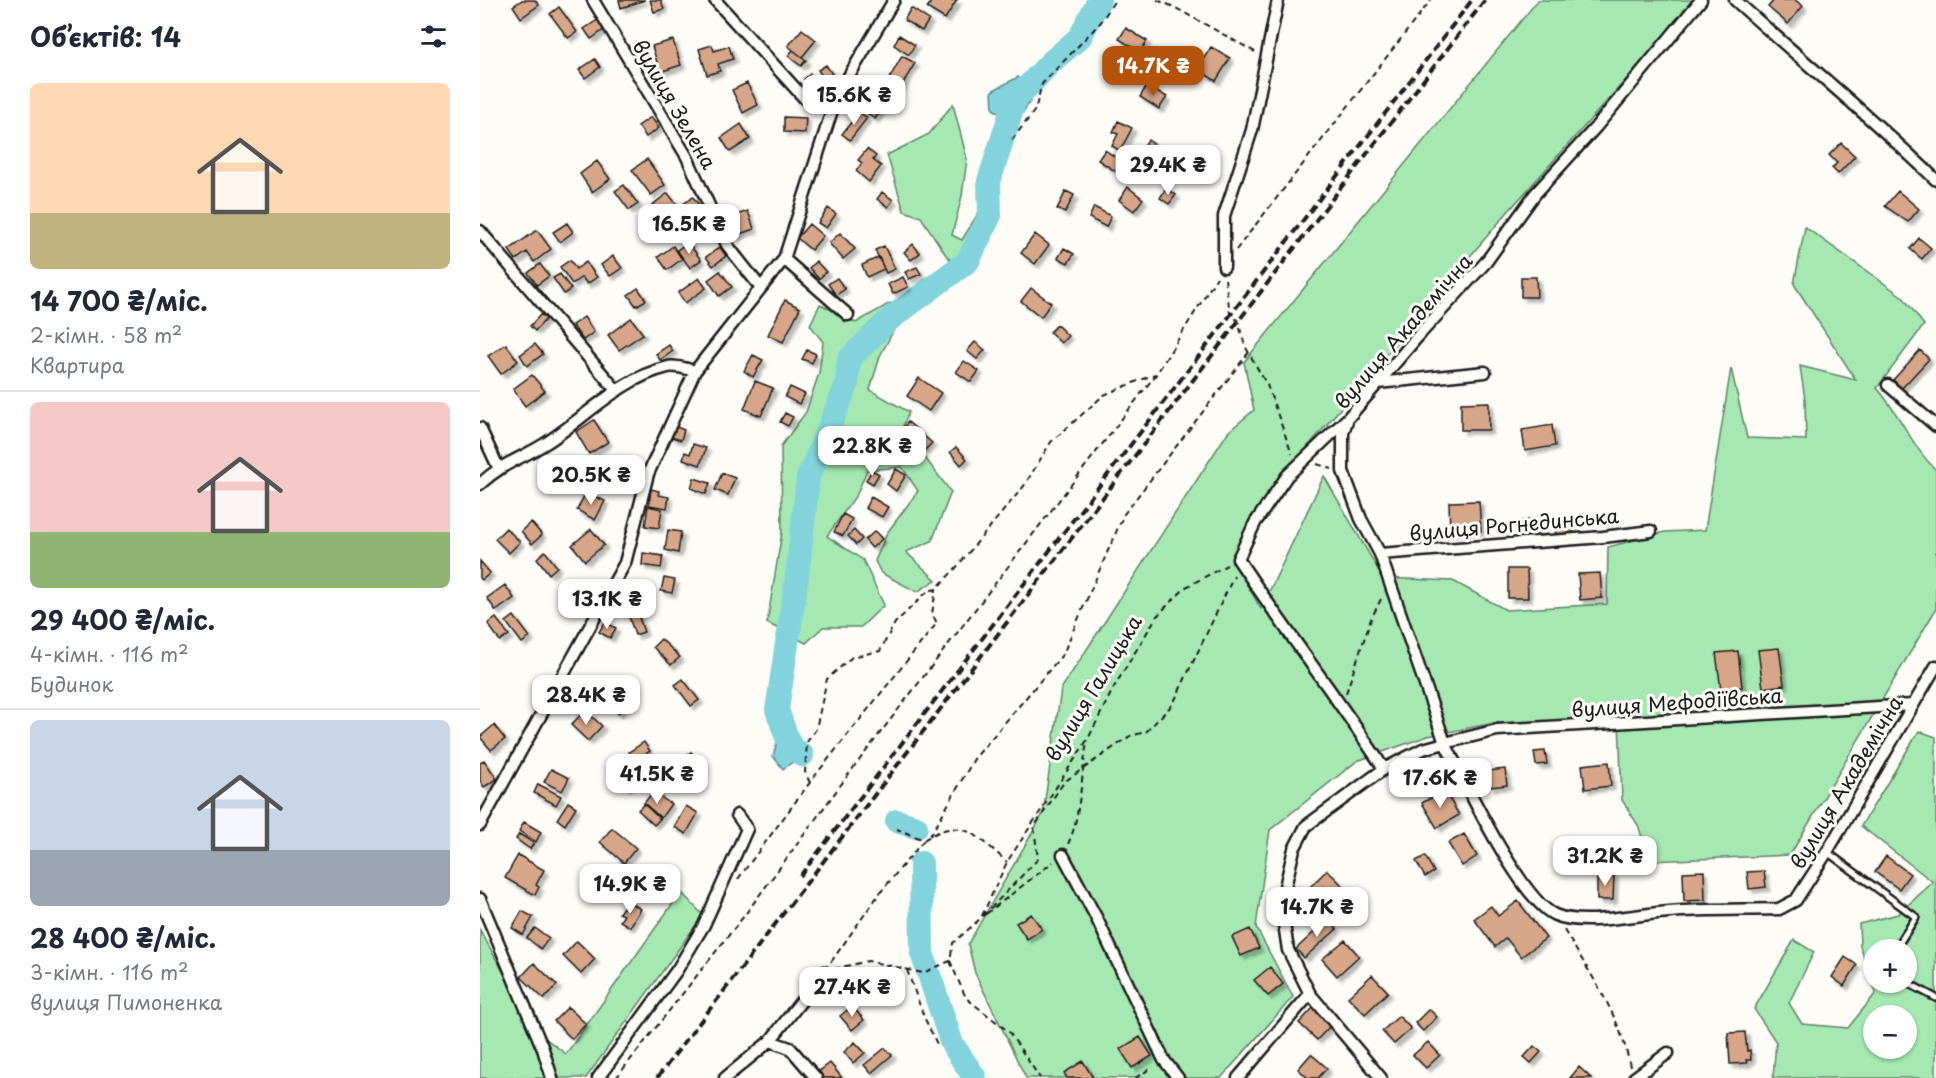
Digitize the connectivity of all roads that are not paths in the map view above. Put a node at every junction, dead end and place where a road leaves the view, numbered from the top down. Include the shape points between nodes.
1 (593, 0) edge
2 (715, 0) edge
3 (894, 0) edge
4 (1278, 0) edge
5 (1701, 0) edge
6 (1735, 0) edge
7 (836, 98) junction
8 (1936, 180) edge
9 (480, 231) edge
10 (784, 259) junction
11 (1224, 267) road end
12 (761, 288) junction
13 (849, 315) dead end
14 (695, 371) junction
15 (1485, 372) dead end
16 (1378, 383) junction
17 (1888, 385) dead end
18 (617, 391) junction
19 (1348, 418) junction
20 (1936, 426) edge
21 (480, 428) edge
22 (498, 467) junction
23 (480, 484) edge
24 (1651, 531) dead end
25 (1380, 554) junction
26 (1936, 666) edge
27 (1912, 705) junction
28 (1445, 743) junction
29 (1384, 769) junction
30 (737, 815) dead end
31 (480, 825) edge
32 (1827, 852) junction
33 (1063, 855) road end
34 (480, 899) edge
35 (1902, 939) edge
36 (824, 972) road end
37 (1917, 988) edge
38 (1310, 994) junction
39 (1936, 998) edge
40 (770, 1041) junction
41 (1668, 1053) dead end
42 (1632, 1073) edge
43 (552, 1078) edge
44 (598, 1078) edge
45 (725, 1078) edge
46 (816, 1078) edge
47 (1178, 1078) edge
48 (1238, 1078) edge
49 (1381, 1078) edge

1 - 12 street, вулиця Зелена via 687,157 727,245
2 - 7 street via 805,99
3 - 7 street
4 - 11 street via 1252,130 1224,216
5 - 16 street, вулиця Академічна via 1535,194 1486,262
6 - 8 street via 1890,134
7 - 10 street
9 - 18 street
10 - 12 street
10 - 13 street
12 - 14 street
14 - 18 street via 670,366
14 - 31 street via 648,474 625,562
15 - 16 street
16 - 19 street, вулиця Академічна
17 - 20 street
18 - 22 street via 545,444
19 - 25 street, вулиця Академічна via 1343,433 1343,471 1361,519
19 - 29 street via 1287,476 1255,523 1239,561
21 - 22 street
22 - 23 street
24 - 25 street, вулиця Рогнединська
25 - 28 street, вулиця Академічна
26 - 27 street, вулиця Академічна
27 - 28 street, вулиця Мефодіївська via 1497,730
27 - 32 street, вулиця Академічна
28 - 29 street via 1423,749
28 - 32 street, вулиця Академічна via 1500,849 1535,897 1554,915 1574,920 1779,909 1796,900
29 - 38 street via 1306,826 1294,849 1281,904 1288,950
30 - 44 street via 747,829 704,925 677,970
32 - 35 lane via 1916,917
33 - 47 street via 1164,1060
34 - 43 street
36 - 40 street
37 - 39 lane
38 - 48 street
38 - 49 street
40 - 45 street
40 - 46 street via 790,1048
41 - 42 street

